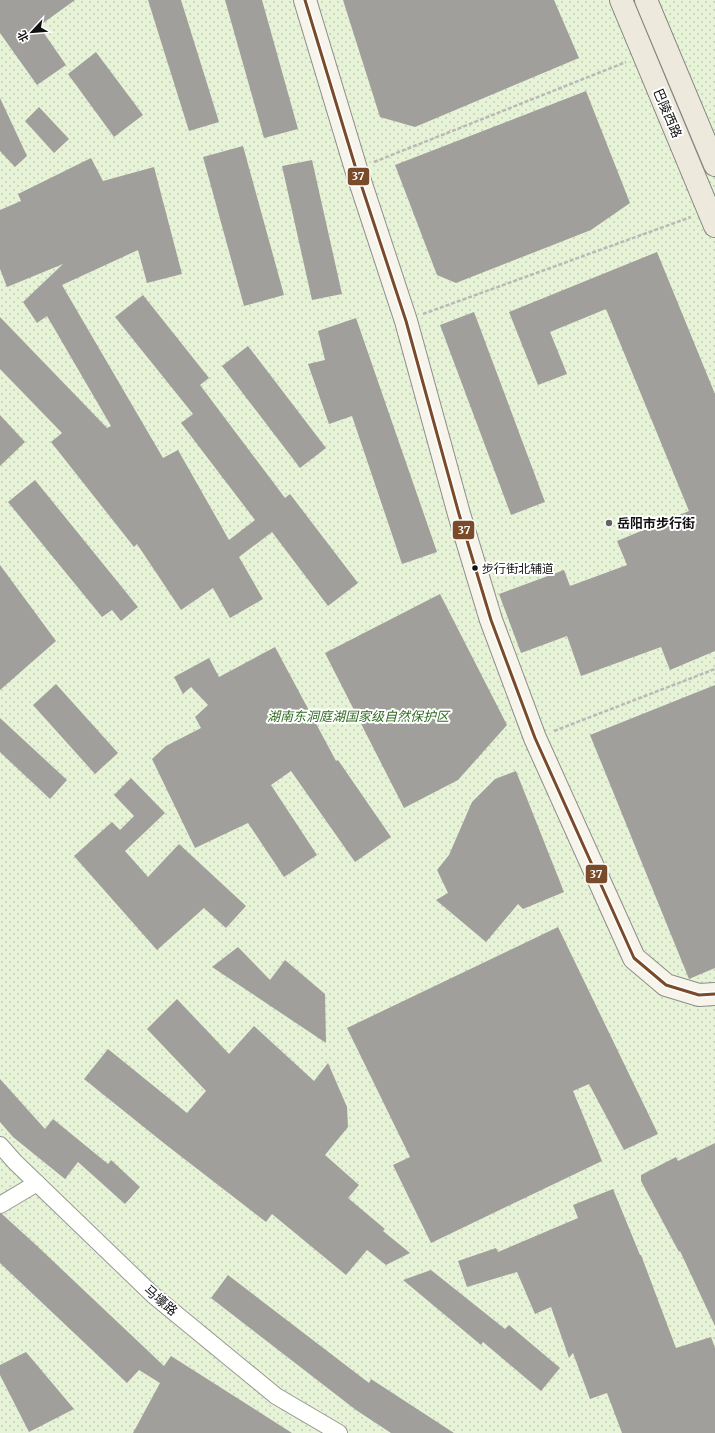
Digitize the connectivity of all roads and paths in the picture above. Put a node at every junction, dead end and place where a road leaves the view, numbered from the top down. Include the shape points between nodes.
1 (305, 0) edge
2 (621, 0) edge
3 (646, 0) edge
4 (643, 55) junction
5 (715, 165) edge
6 (356, 169) junction
7 (712, 218) edge
8 (406, 321) junction
9 (715, 669) edge
10 (535, 738) junction
11 (715, 994) edge
12 (0, 1145) edge
13 (37, 1183) junction
14 (0, 1204) edge
15 (339, 1433) edge

1 - 6 main road
2 - 4 main road, 巴陵西路
3 - 5 main road, 巴陵西路
4 - 6 path
4 - 7 main road, 巴陵西路
6 - 8 main road
7 - 8 path
8 - 10 main road via 491,620
9 - 10 path
10 - 11 main road via 634,958 666,985 699,995
12 - 13 street, 马壕路
13 - 14 street
13 - 15 street, 马壕路 via 153,1295 276,1396

